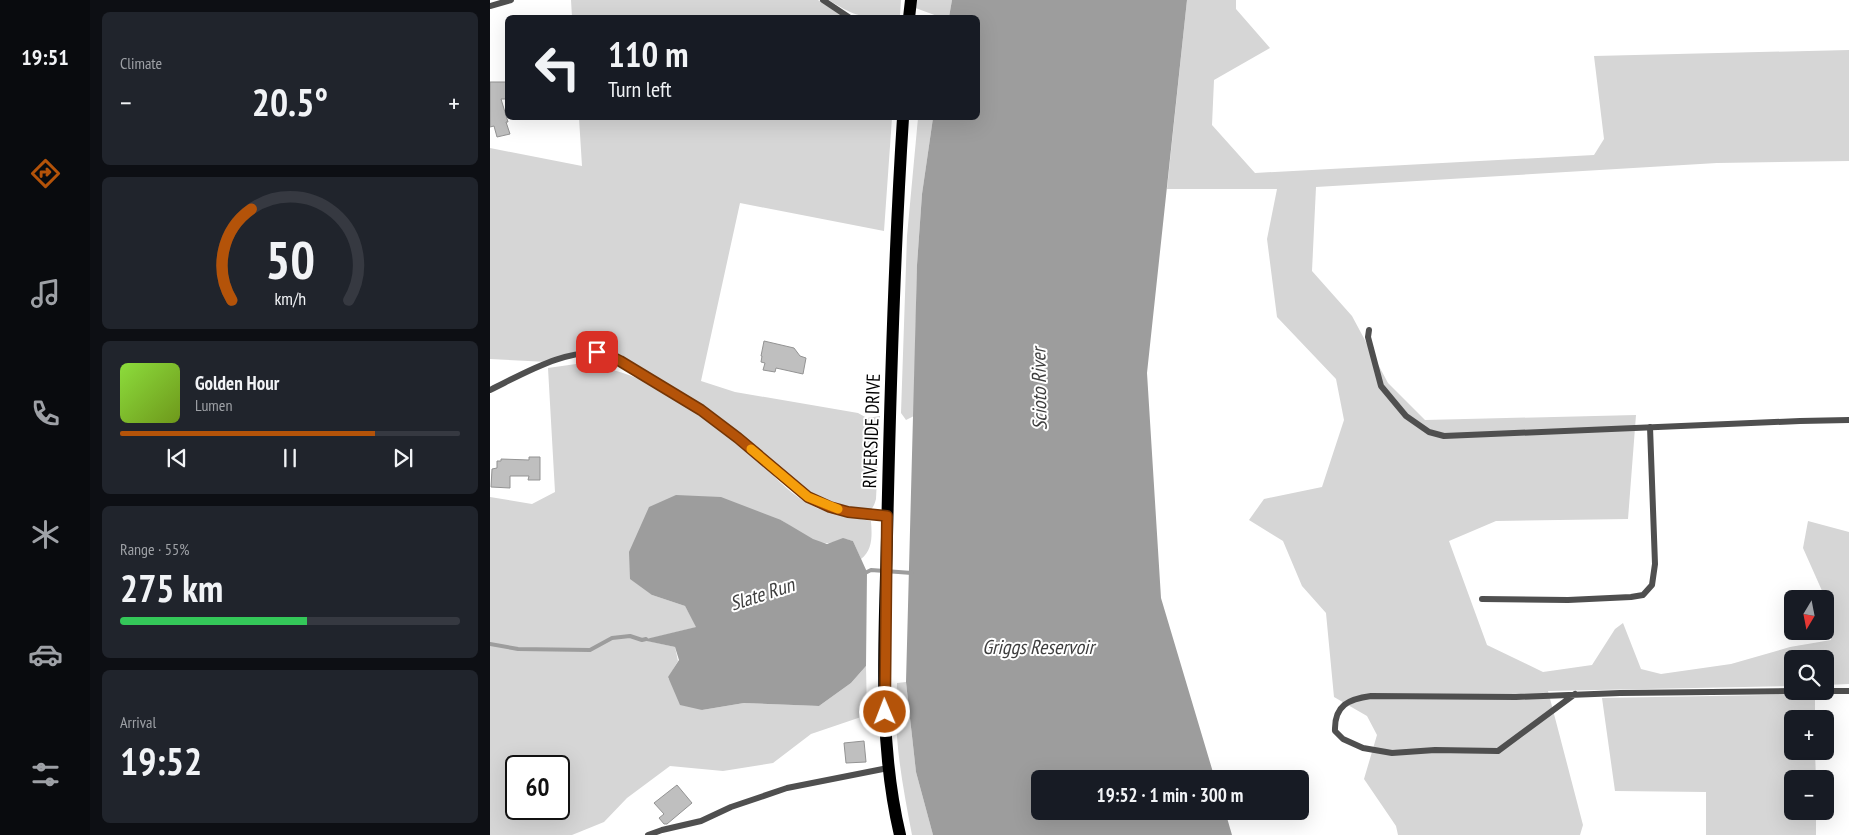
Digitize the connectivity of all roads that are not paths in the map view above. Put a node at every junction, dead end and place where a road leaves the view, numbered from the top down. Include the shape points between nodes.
1 (511, 0) edge
2 (823, 0) edge
3 (911, 0) edge
4 (490, 6) edge
5 (846, 15) edge
6 (909, 15) edge
7 (903, 120) edge
8 (1369, 330) dead end
9 (490, 390) edge
10 (1849, 420) edge
11 (1650, 427) junction
12 (887, 516) junction
13 (1482, 599) dead end
14 (1784, 691) edge
15 (1834, 691) edge
16 (1849, 691) edge
17 (1575, 694) junction
18 (888, 768) junction
19 (648, 835) edge
20 (900, 835) edge

1 - 4 lane
2 - 5 lane
3 - 6 main road
7 - 12 main road, RIVERSIDE DRIVE
8 - 11 lane via 1381,386 1406,416 1429,432 1444,436
9 - 12 lane via 533,368 583,352 608,355 701,410 808,497 848,512
10 - 11 lane
11 - 13 lane via 1655,564 1652,585 1643,595 1568,600
12 - 18 main road, RIVERSIDE DRIVE via 884,677
14 - 17 lane
15 - 16 lane
17 - 17 lane via 1355,698 1340,709 1334,719 1335,731 1343,739 1363,748 1392,753 1498,751
18 - 19 lane via 787,788 701,821
18 - 20 main road, RIVERSIDE DRIVE

